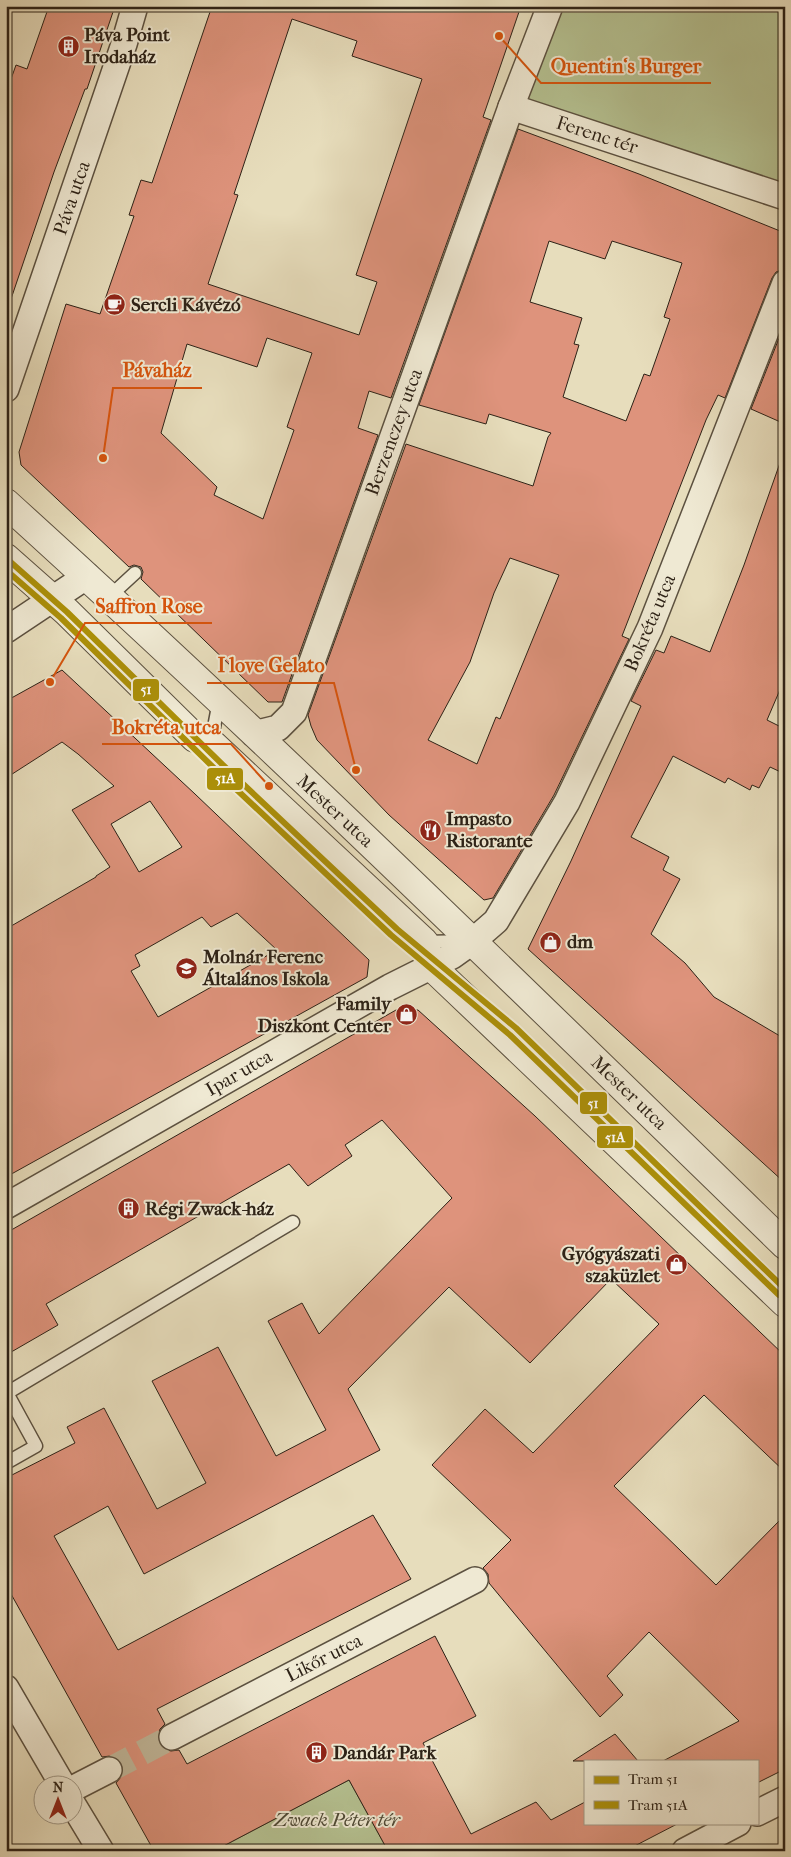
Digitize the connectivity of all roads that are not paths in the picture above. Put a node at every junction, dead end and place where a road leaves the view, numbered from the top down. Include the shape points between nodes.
1 (135, 6) edge
2 (550, 6) edge
3 (511, 107) junction
4 (785, 197) edge
5 (785, 282) edge
6 (6, 389) edge
7 (6, 503) edge
8 (6, 558) edge
9 (135, 573) dead end
10 (87, 576) junction
11 (109, 597) junction
12 (54, 600) junction
13 (6, 630) edge
14 (219, 701) junction
15 (254, 734) junction
16 (211, 743) junction
17 (473, 941) junction
18 (428, 954) junction
19 (6, 1206) edge
20 (293, 1222) dead end
21 (785, 1245) edge
22 (785, 1303) edge
23 (6, 1463) edge
24 (475, 1580) dead end
25 (6, 1688) edge
26 (172, 1737) tunnel mouth
27 (109, 1770) tunnel mouth
28 (56, 1774) edge
29 (82, 1784) edge
30 (785, 1799) edge
31 (758, 1812) edge
32 (82, 1820) edge
33 (736, 1824) edge
34 (101, 1851) edge
35 (685, 1851) edge

1 - 6 street, Páva utca
2 - 3 street
3 - 4 street, Ferenc tér
3 - 15 street, Berzenczey utca via 294,712 278,728
5 - 17 street, Bokréta utca via 638,654 567,802 496,920
7 - 10 street, Mester utca
8 - 12 street, Mester utca
9 - 11 lane
10 - 11 street, Mester utca
10 - 12 street
11 - 14 street, Mester utca
12 - 13 street
12 - 16 street, Mester utca via 195,738
14 - 15 street, Mester utca
14 - 16 lane
15 - 17 street, Mester utca
16 - 18 street, Mester utca
17 - 18 street, Ipar utca via 452,956
17 - 21 street, Mester utca
18 - 19 street, Ipar utca via 390,987
18 - 22 street, Mester utca
20 - 23 lane via 8,1392 36,1446
24 - 26 street, Likőr utca
25 - 28 street
27 - 29 street
30 - 31 street
32 - 34 street
33 - 35 street

